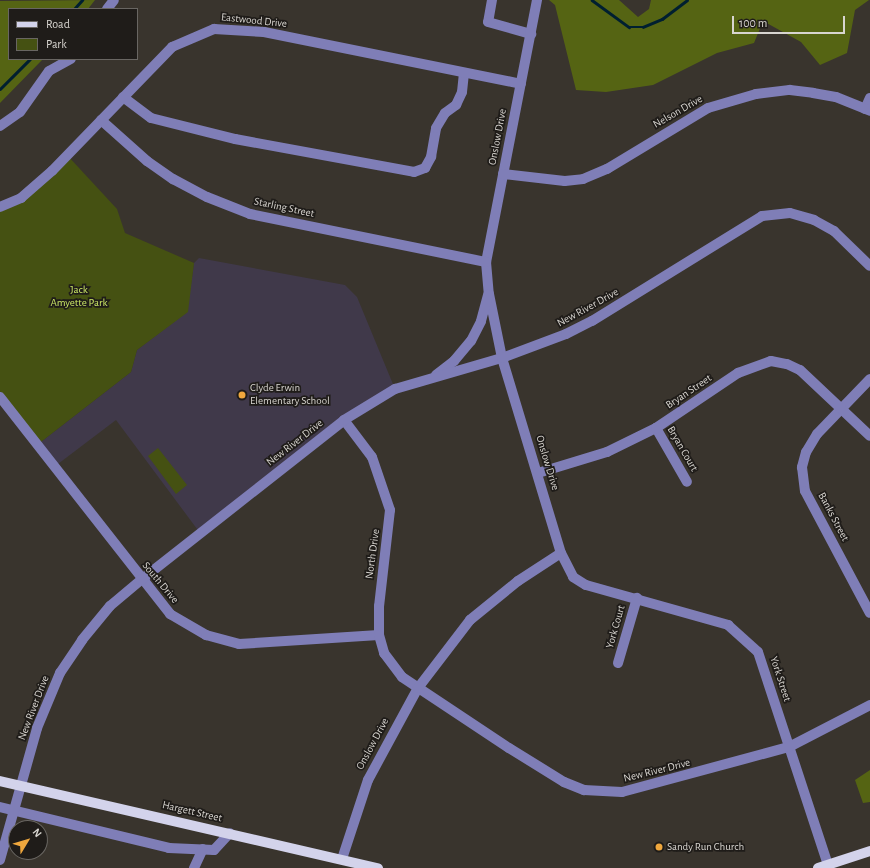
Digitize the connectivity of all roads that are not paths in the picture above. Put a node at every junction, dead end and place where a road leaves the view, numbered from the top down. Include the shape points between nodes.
1 (114, 0) edge
2 (492, 0) edge
3 (537, 0) edge
4 (108, 8) edge
5 (530, 34) junction
6 (69, 60) edge
7 (464, 73) junction
8 (521, 84) junction
9 (123, 97) junction
10 (870, 98) edge
11 (868, 110) edge
12 (101, 120) junction
13 (0, 126) edge
14 (503, 174) junction
15 (0, 207) edge
16 (486, 262) junction
17 (870, 266) edge
18 (489, 294) junction
19 (502, 358) junction
20 (431, 379) junction
21 (870, 379) edge
22 (0, 397) edge
23 (842, 409) junction
24 (344, 420) junction
25 (656, 428) junction
26 (870, 436) edge
27 (538, 473) junction
28 (687, 482) dead end
29 (561, 553) junction
30 (141, 580) junction
31 (638, 598) junction
32 (870, 613) edge
33 (379, 635) junction
34 (618, 663) dead end
35 (418, 688) junction
36 (870, 705) edge
37 (789, 747) junction
38 (0, 781) edge
39 (20, 785) junction
40 (0, 807) edge
41 (14, 811) junction
42 (230, 833) junction
43 (203, 849) junction
44 (870, 851) edge
45 (342, 859) junction
46 (0, 860) edge
47 (823, 866) edge
48 (194, 868) edge
49 (378, 868) edge

1 - 4 street
2 - 5 street via 488,22
3 - 5 street, Onslow Drive
5 - 8 street, Onslow Drive
6 - 13 street via 49,71 20,112
7 - 8 street, Eastwood Drive
7 - 9 street, Eastwood Drive via 264,32 214,29 172,47
7 - 9 street via 456,106 445,113 436,128 431,157 425,168 414,172 234,139 151,118
8 - 14 street, Onslow Drive
9 - 12 street, Eastwood Drive
10 - 11 street
11 - 14 street, Nelson Drive via 836,97 813,93 790,90 756,94 708,108 607,169 583,179 564,181
12 - 15 street, Eastwood Drive via 52,171 21,198
12 - 16 street, Starling Street via 147,161 173,179 207,197 250,214
14 - 16 street, Onslow Drive
16 - 18 street, Onslow Drive
17 - 19 street, New River Drive via 834,231 814,220 790,213 762,216 592,321 566,334
18 - 19 street, Onslow Drive
18 - 20 street via 481,321 471,341 454,361
19 - 20 street, New River Drive
19 - 27 street, Onslow Drive
20 - 24 street, New River Drive via 395,389
21 - 23 street, Banks Street
22 - 30 street, South Drive
23 - 25 street, Bryan Street via 800,370 788,364 771,361 738,373
23 - 26 street, Bryan Street
23 - 32 street, Banks Street via 817,434 806,452 802,467 805,491
24 - 30 street, New River Drive
24 - 33 street, North Drive via 372,457 390,510 381,576
25 - 27 street, Bryan Street via 608,452
25 - 28 street, Bryan Court
27 - 29 street, Onslow Drive
29 - 31 street, York Street via 573,578 586,585
29 - 35 street, Onslow Drive via 518,581 470,620
30 - 33 street, South Drive via 170,614 206,635 239,644
30 - 39 street, New River Drive via 110,606 82,640 60,673 37,728
31 - 34 street, York Court
31 - 37 street, York Street via 728,625 740,633 758,652
33 - 35 street, North Drive via 384,653 394,667
35 - 37 street, New River Drive via 564,782 584,790 622,792
35 - 45 street, Onslow Drive via 368,780
36 - 37 street, New River Drive
37 - 47 street, York Street
38 - 39 main road, Hargett Street
39 - 41 street, New River Drive
39 - 42 main road, Hargett Street
40 - 41 street
41 - 43 street via 169,848
41 - 46 street, New River Drive
42 - 43 street via 214,850
42 - 45 main road, Hargett Street
43 - 48 street
44 - 47 main road
45 - 49 main road, Hargett Street

